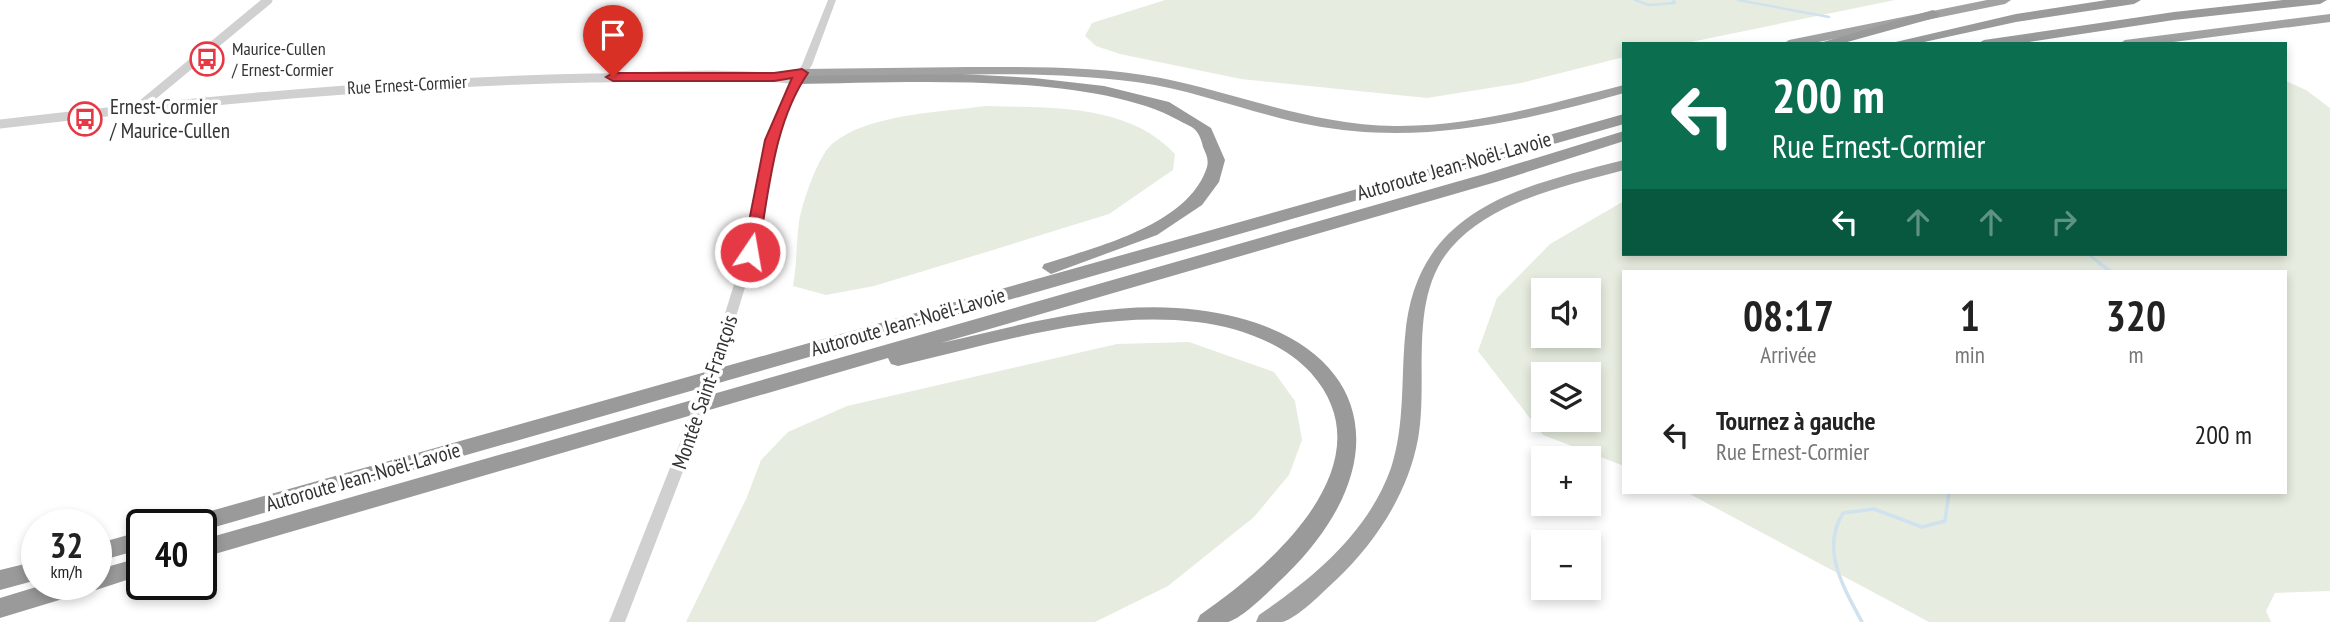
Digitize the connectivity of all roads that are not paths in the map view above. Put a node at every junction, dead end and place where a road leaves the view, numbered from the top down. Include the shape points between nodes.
1 (268, 0) edge
2 (832, 0) edge
3 (2005, 0) edge
4 (2134, 0) edge
5 (2319, 0) edge
6 (1933, 13) junction
7 (2328, 18) edge
8 (1798, 42) edge
9 (1831, 42) edge
10 (1903, 42) edge
11 (1997, 42) edge
12 (2141, 42) edge
13 (800, 77) junction
14 (1622, 90) edge
15 (139, 107) junction
16 (1622, 107) edge
17 (1622, 119) edge
18 (0, 124) edge
19 (1622, 137) edge
20 (1622, 147) edge
21 (1622, 166) edge
22 (1490, 178) junction
23 (1337, 199) junction
24 (875, 331) junction
25 (766, 385) junction
26 (217, 518) edge
27 (217, 544) edge
28 (21, 574) edge
29 (0, 580) edge
30 (27, 600) edge
31 (0, 608) edge
32 (617, 622) edge
33 (1209, 622) edge
34 (1266, 622) edge

1 - 15 street
2 - 13 street, Montée Saint-François
3 - 6 highway
4 - 10 highway
5 - 11 highway
6 - 8 highway
6 - 9 highway
7 - 12 highway
13 - 14 highway via 1022,73 1124,77 1310,121 1395,132 1492,124
13 - 15 street, Rue Ernest-Cormier via 475,81
13 - 24 highway via 1006,81 1102,91 1178,110 1199,123 1214,142 1217,160 1209,185 1190,206 1162,225
13 - 32 street, Montée Saint-François, bridge via 772,140 750,252 720,349
15 - 18 street, Rue Ernest-Cormier
16 - 23 highway
17 - 23 highway, Autoroute Jean-Noël-Lavoie
19 - 22 highway, Autoroute Jean-Noël-Lavoie
20 - 22 highway
21 - 34 highway via 1497,208 1468,225 1440,252 1427,274 1418,305 1409,436 1394,485 1366,532 1335,569
22 - 25 highway, Autoroute Jean-Noël-Lavoie
23 - 24 highway, Autoroute Jean-Noël-Lavoie
24 - 26 highway, Autoroute Jean-Noël-Lavoie
25 - 27 highway, Autoroute Jean-Noël-Lavoie
25 - 33 highway via 1127,315 1211,318 1281,339 1309,358 1331,383 1344,418 1344,463 1326,506 1298,546 1263,582
28 - 29 highway
30 - 31 highway

